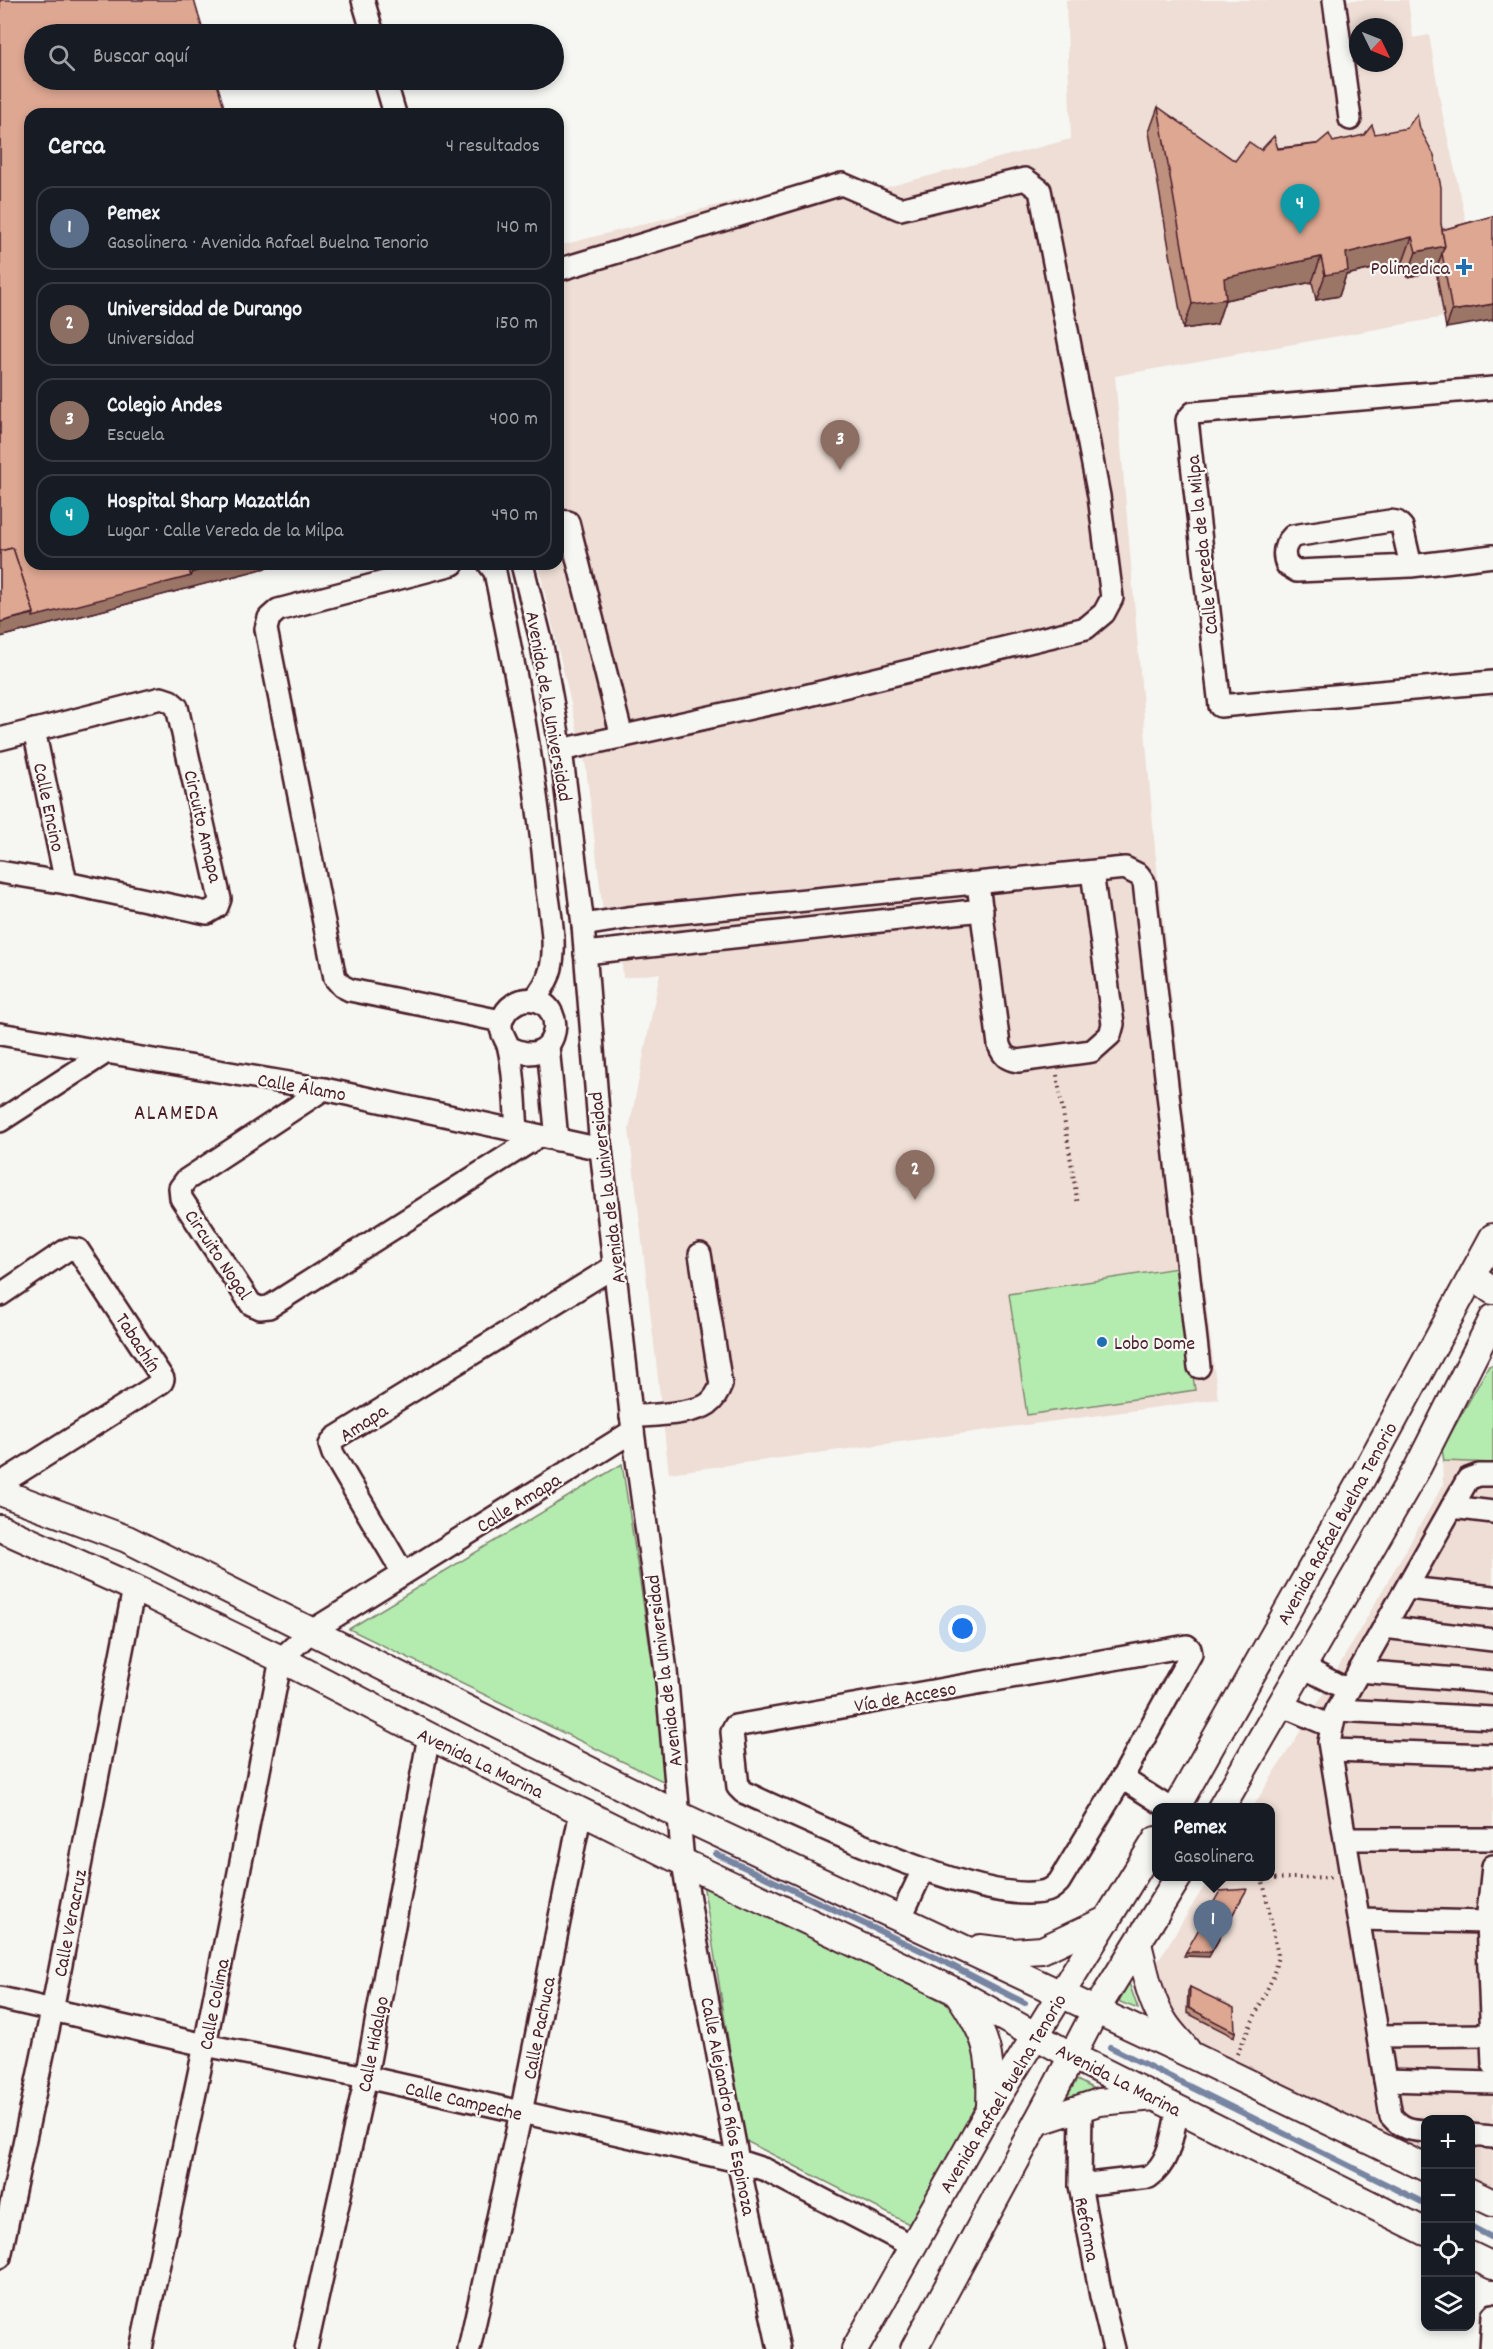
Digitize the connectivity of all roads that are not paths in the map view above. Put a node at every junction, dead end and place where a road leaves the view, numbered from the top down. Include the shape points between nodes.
1 (363, 0) edge
2 (1334, 0) edge
3 (370, 24) edge
4 (388, 90) edge
5 (392, 108) edge
6 (1350, 119) dead end
7 (564, 268) edge
8 (1493, 388) edge
9 (564, 522) edge
10 (1493, 556) edge
11 (1411, 566) junction
12 (430, 570) edge
13 (494, 570) edge
14 (524, 570) edge
15 (1493, 682) edge
16 (34, 730) junction
17 (622, 737) junction
18 (0, 739) edge
19 (561, 750) junction
20 (0, 872) edge
21 (1092, 872) junction
22 (66, 883) junction
23 (978, 884) junction
24 (982, 910) junction
25 (583, 925) junction
26 (585, 953) junction
27 (534, 1000) junction
28 (501, 1021) junction
29 (0, 1035) edge
30 (548, 1046) junction
31 (509, 1047) junction
32 (105, 1053) junction
33 (324, 1089) junction
34 (0, 1121) edge
35 (517, 1131) junction
36 (548, 1138) junction
37 (601, 1149) junction
38 (1493, 1237) edge
39 (700, 1254) dead end
40 (615, 1266) junction
41 (1483, 1284) edge
42 (0, 1295) edge
43 (1493, 1318) edge
44 (1483, 1356) edge
45 (1199, 1367) dead end
46 (632, 1424) junction
47 (1486, 1475) edge
48 (0, 1484) edge
49 (0, 1492) edge
50 (1452, 1508) junction
51 (1493, 1512) edge
52 (0, 1528) edge
53 (403, 1573) junction
54 (134, 1588) junction
55 (1407, 1588) junction
56 (1493, 1597) edge
57 (1384, 1627) junction
58 (310, 1632) junction
59 (1493, 1640) edge
60 (282, 1659) junction
61 (1304, 1667) junction
62 (1359, 1671) junction
63 (1493, 1682) edge
64 (1348, 1690) junction
65 (1281, 1705) junction
66 (1334, 1718) junction
67 (1493, 1718) edge
68 (429, 1736) junction
69 (1331, 1750) junction
70 (1493, 1755) edge
71 (1122, 1778) junction
72 (1161, 1803) edge
73 (1179, 1803) edge
74 (1224, 1803) edge
75 (581, 1811) junction
76 (680, 1815) junction
77 (1346, 1839) junction
78 (1493, 1839) edge
79 (1152, 1846) edge
80 (683, 1862) junction
81 (1493, 1866) edge
82 (923, 1870) junction
83 (1176, 1881) edge
84 (900, 1918) junction
85 (1108, 1918) junction
86 (1359, 1919) junction
87 (1487, 1922) junction
88 (956, 1944) junction
89 (1138, 1944) junction
90 (957, 1992) junction
91 (1061, 1993) junction
92 (0, 1998) edge
93 (1096, 2010) junction
94 (52, 2011) junction
95 (1035, 2035) junction
96 (1490, 2035) junction
97 (1378, 2036) junction
98 (205, 2045) junction
99 (1191, 2055) junction
100 (1072, 2056) junction
101 (1493, 2064) edge
102 (366, 2077) junction
103 (1385, 2080) junction
104 (1493, 2083) edge
105 (1155, 2097) junction
106 (1081, 2107) junction
107 (990, 2109) junction
108 (1178, 2109) junction
109 (521, 2113) junction
110 (1037, 2122) junction
111 (1421, 2131) edge
112 (1475, 2135) edge
113 (1493, 2137) edge
114 (738, 2161) junction
115 (1421, 2166) edge
116 (1080, 2185) junction
117 (1475, 2194) edge
118 (1493, 2203) edge
119 (1421, 2230) edge
120 (912, 2246) junction
121 (0, 2257) edge
122 (1475, 2257) edge
123 (1493, 2266) edge
124 (1493, 2315) edge
125 (141, 2349) edge
126 (306, 2349) edge
127 (470, 2349) edge
128 (779, 2349) edge
129 (855, 2349) edge
130 (914, 2349) edge
131 (1114, 2349) edge
132 (1491, 2349) edge

1 - 3 street
2 - 6 street
4 - 5 street
7 - 17 street via 842,184 900,209 1024,179 1040,190 1099,496 1112,598 1104,613 1086,628
8 - 15 street, Calle Vereda de la Milpa via 1192,413 1187,420 1220,706
9 - 17 street via 568,522
10 - 11 street
11 - 11 street via 1402,527 1390,521 1293,536 1284,550 1287,565 1297,571
12 - 28 street via 278,610 269,618 266,629 336,978 350,990
13 - 27 street via 541,828 552,966 548,982
14 - 19 street, Avenida de la Universidad
16 - 18 street, Circuito Amapa
16 - 22 street, Calle Encino
16 - 22 street, Circuito Amapa via 161,698 177,707 220,899 217,907 207,913
17 - 19 street
19 - 25 street, Avenida de la Universidad
20 - 22 street, Circuito Amapa
21 - 23 street
21 - 24 street via 1113,1024 1110,1035 1092,1051 1018,1061 1002,1053
21 - 45 street via 1125,868 1144,882
23 - 24 street
23 - 25 street
24 - 26 street
25 - 26 street, Avenida de la Universidad
26 - 37 street, Avenida de la Universidad
27 - 28 street via 520,1000 508,1008
27 - 30 street via 547,1007 554,1019 555,1033
28 - 31 street via 501,1035
29 - 32 street, Calle Álamo
30 - 31 street via 536,1053 522,1054
30 - 36 street
31 - 35 street
32 - 33 street, Calle Álamo
32 - 34 street
33 - 35 street, Calle Álamo
33 - 36 street, Circuito Nogal via 186,1180 180,1188 181,1198 251,1304 260,1308 268,1307
35 - 36 street, Calle Álamo
36 - 37 street, Calle Álamo
37 - 40 street, Avenida de la Universidad
38 - 41 main road, Avenida Rafael Buelna Tenorio
39 - 46 street via 721,1385 717,1396 697,1409
40 - 46 street, Avenida de la Universidad
40 - 53 street, Amapa via 335,1438 330,1445
41 - 73 main road, Avenida Rafael Buelna Tenorio
42 - 48 street, Tabachín via 68,1249 78,1250 163,1379
43 - 44 main road
44 - 61 main road
46 - 53 street, Calle Amapa
46 - 76 street, Avenida de la Universidad via 666,1671
47 - 50 street via 1468,1479
49 - 58 main road, Avenida La Marina via 127,1539
50 - 51 street
50 - 55 street
52 - 54 main road, Avenida La Marina
53 - 58 street
54 - 60 main road, Avenida La Marina
54 - 94 street, Calle Veracruz
55 - 56 street
55 - 57 street
57 - 59 street
57 - 62 street
58 - 60 street
58 - 76 main road, Avenida La Marina
60 - 68 main road, Avenida La Marina
60 - 98 street, Calle Colima
61 - 64 street
61 - 65 main road
62 - 63 street
62 - 64 street
64 - 66 street
65 - 66 street
65 - 74 main road
66 - 67 street
66 - 69 street
68 - 75 main road, Avenida La Marina
68 - 102 street, Calle Hidalgo
69 - 70 street
69 - 77 street
71 - 72 street
71 - 82 street, Vía de Acceso via 1051,1889 1025,1893 995,1890
71 - 82 street, Vía de Acceso via 1191,1654 1186,1646 733,1728 738,1787 743,1792
75 - 80 main road, Avenida La Marina
75 - 109 street, Calle Pachuca
76 - 80 street
76 - 84 main road, Avenida La Marina
77 - 78 street
77 - 86 street
79 - 85 main road, Avenida Rafael Buelna Tenorio
80 - 90 main road, Avenida La Marina
80 - 114 street, Calle Alejandro Ríos Espinoza
81 - 87 street
82 - 84 street
83 - 89 main road, Avenida Rafael Buelna Tenorio
84 - 88 main road, Avenida La Marina
85 - 88 main road via 1042,1950 1013,1952
85 - 91 main road, Avenida Rafael Buelna Tenorio
86 - 87 street
86 - 97 street
87 - 96 street
88 - 91 main road, Avenida La Marina
89 - 93 main road, Avenida Rafael Buelna Tenorio
89 - 99 main road via 1155,2007
90 - 95 main road, Avenida La Marina
90 - 107 main road via 977,2020 985,2040 991,2073
91 - 93 main road, Avenida La Marina
91 - 95 main road, Avenida Rafael Buelna Tenorio
92 - 94 street, Calle Campeche
93 - 99 main road, Avenida La Marina
93 - 100 main road, Avenida Rafael Buelna Tenorio
94 - 98 street, Calle Campeche
94 - 121 street, Calle Veracruz
95 - 100 main road, Avenida La Marina
95 - 107 main road, Avenida Rafael Buelna Tenorio
96 - 97 street
96 - 101 street
97 - 103 street
98 - 102 street, Calle Campeche
98 - 125 street, Calle Colima
99 - 115 main road, Avenida La Marina
100 - 105 main road, Avenida La Marina
100 - 110 main road, Avenida Rafael Buelna Tenorio
102 - 109 street, Calle Campeche
102 - 126 street, Calle Hidalgo
103 - 104 street
103 - 111 street via 1391,2116 1399,2126
105 - 106 main road
105 - 108 main road, Avenida La Marina
106 - 110 main road
106 - 116 street, Reforma
107 - 120 main road, Avenida Rafael Buelna Tenorio
108 - 116 street via 1166,2160 1158,2171 1149,2177
108 - 119 main road, Avenida La Marina
109 - 114 street, Calle Campeche
109 - 127 street, Calle Pachuca
110 - 130 main road, Avenida Rafael Buelna Tenorio
112 - 113 street
114 - 120 street, Calle Campeche via 765,2170
114 - 128 street, Calle Alejandro Ríos Espinoza
116 - 131 street, Reforma
117 - 118 main road
120 - 129 main road, Avenida Rafael Buelna Tenorio
122 - 123 main road
124 - 132 street

